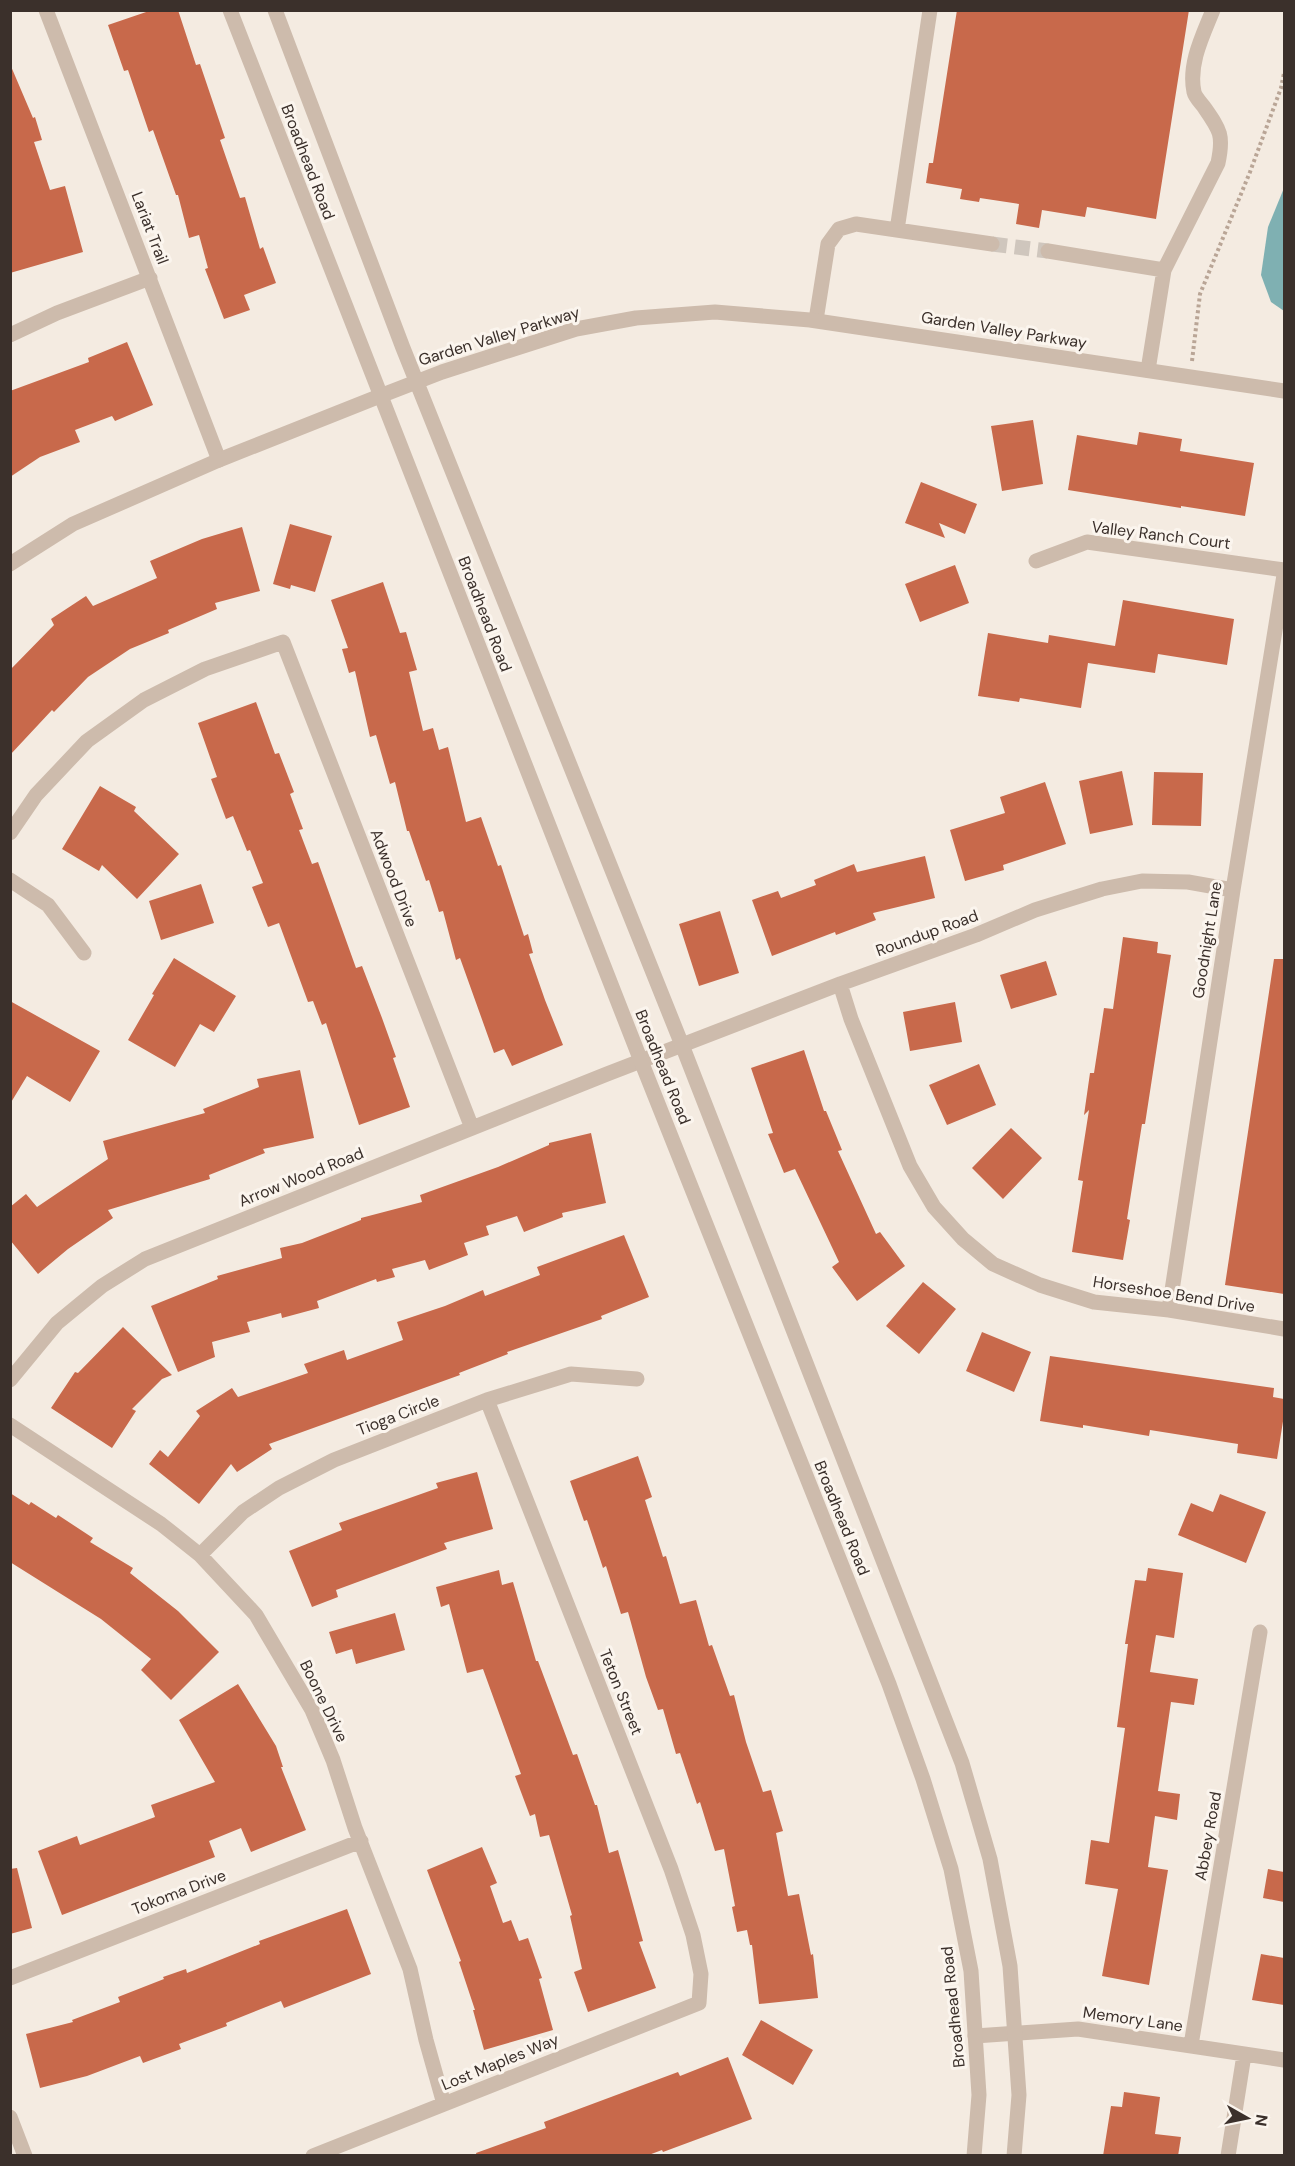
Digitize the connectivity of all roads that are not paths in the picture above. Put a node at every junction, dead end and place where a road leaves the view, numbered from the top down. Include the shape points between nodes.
1 (45, 10) edge
2 (230, 10) edge
3 (274, 10) edge
4 (930, 10) edge
5 (1213, 10) edge
6 (897, 230) junction
7 (992, 244) tunnel mouth
8 (1048, 251) tunnel mouth
9 (1164, 270) junction
10 (150, 278) junction
11 (816, 320) junction
12 (10, 335) edge
13 (1148, 370) junction
14 (417, 381) junction
15 (1284, 391) edge
16 (380, 396) junction
17 (219, 460) junction
18 (1036, 561) dead end
19 (10, 564) edge
20 (1284, 570) edge
21 (1284, 575) edge
22 (10, 833) edge
23 (10, 880) edge
24 (1233, 890) junction
25 (84, 953) dead end
26 (840, 984) junction
27 (682, 1046) junction
28 (641, 1061) junction
29 (472, 1128) junction
30 (1169, 1310) junction
31 (1284, 1329) edge
32 (637, 1379) dead end
33 (10, 1380) edge
34 (486, 1400) junction
35 (10, 1425) edge
36 (200, 1555) junction
37 (1260, 1632) dead end
38 (361, 1840) junction
39 (10, 1977) edge
40 (699, 2003) joint
41 (1015, 2033) junction
42 (975, 2036) junction
43 (1191, 2045) junction
44 (1244, 2055) junction
45 (1284, 2060) edge
46 (444, 2104) junction
47 (10, 2116) edge
48 (25, 2156) edge
49 (313, 2156) edge
50 (974, 2156) edge
51 (1014, 2156) edge
52 (1228, 2156) edge

1 - 10 street, Lariat Trail
2 - 16 street, Broadhead Road
3 - 14 street, Broadhead Road
4 - 6 street
5 - 9 street via 1193,70 1194,94 1218,126 1222,144 1218,163
6 - 7 street
6 - 11 street via 856,224 839,229 828,244
8 - 9 street
9 - 13 street
10 - 12 street
10 - 17 street, Lariat Trail
11 - 13 street, Garden Valley Parkway
11 - 14 street, Garden Valley Parkway via 715,312 636,318 576,329
13 - 15 street, Garden Valley Parkway
14 - 16 street, Garden Valley Parkway
14 - 27 street, Broadhead Road
16 - 17 street, Garden Valley Parkway
16 - 28 street, Broadhead Road
17 - 19 street, Garden Valley Parkway via 73,524
18 - 20 street, Valley Ranch Court via 1087,542
21 - 24 street, Goodnight Lane
22 - 29 street, Adwood Drive via 36,795 87,741 144,700 205,669 283,642
23 - 25 street via 48,905
24 - 26 street, Roundup Road via 1188,882 1142,881 1102,889 1035,910
24 - 30 street, Goodnight Lane
26 - 27 street, Roundup Road
26 - 30 street, Horseshoe Bend Drive via 909,1166 934,1207 963,1239 993,1264 1040,1285 1094,1302
27 - 28 street, Roundup Road
27 - 41 street, Broadhead Road via 962,1763 990,1859 1010,1966
28 - 29 street, Arrow Wood Road
28 - 42 street, Broadhead Road via 884,1672 922,1779 951,1869 971,1971
29 - 33 street, Arrow Wood Road via 145,1259 102,1286 57,1323
30 - 31 street, Horseshoe Bend Drive
32 - 34 street, Tioga Circle via 572,1374
34 - 36 street, Tioga Circle via 334,1460 279,1488 243,1512
34 - 40 street, Teton Street via 671,1869 693,1935 701,1974
35 - 36 street, Boone Drive via 161,1524
36 - 38 street, Boone Drive via 256,1615 297,1683 316,1720
37 - 43 street, Abbey Road
38 - 39 street, Tokoma Drive
38 - 46 street, Boone Drive via 410,1969
40 - 46 street, Lost Maples Way
41 - 42 street, Memory Lane
41 - 43 street, Memory Lane via 1078,2029
41 - 51 street, Broadhead Road via 1019,2095
42 - 50 street, Broadhead Road via 979,2095
43 - 44 street, Memory Lane
44 - 45 street, Memory Lane
44 - 52 street
46 - 49 street, Lost Maples Way
47 - 48 street

